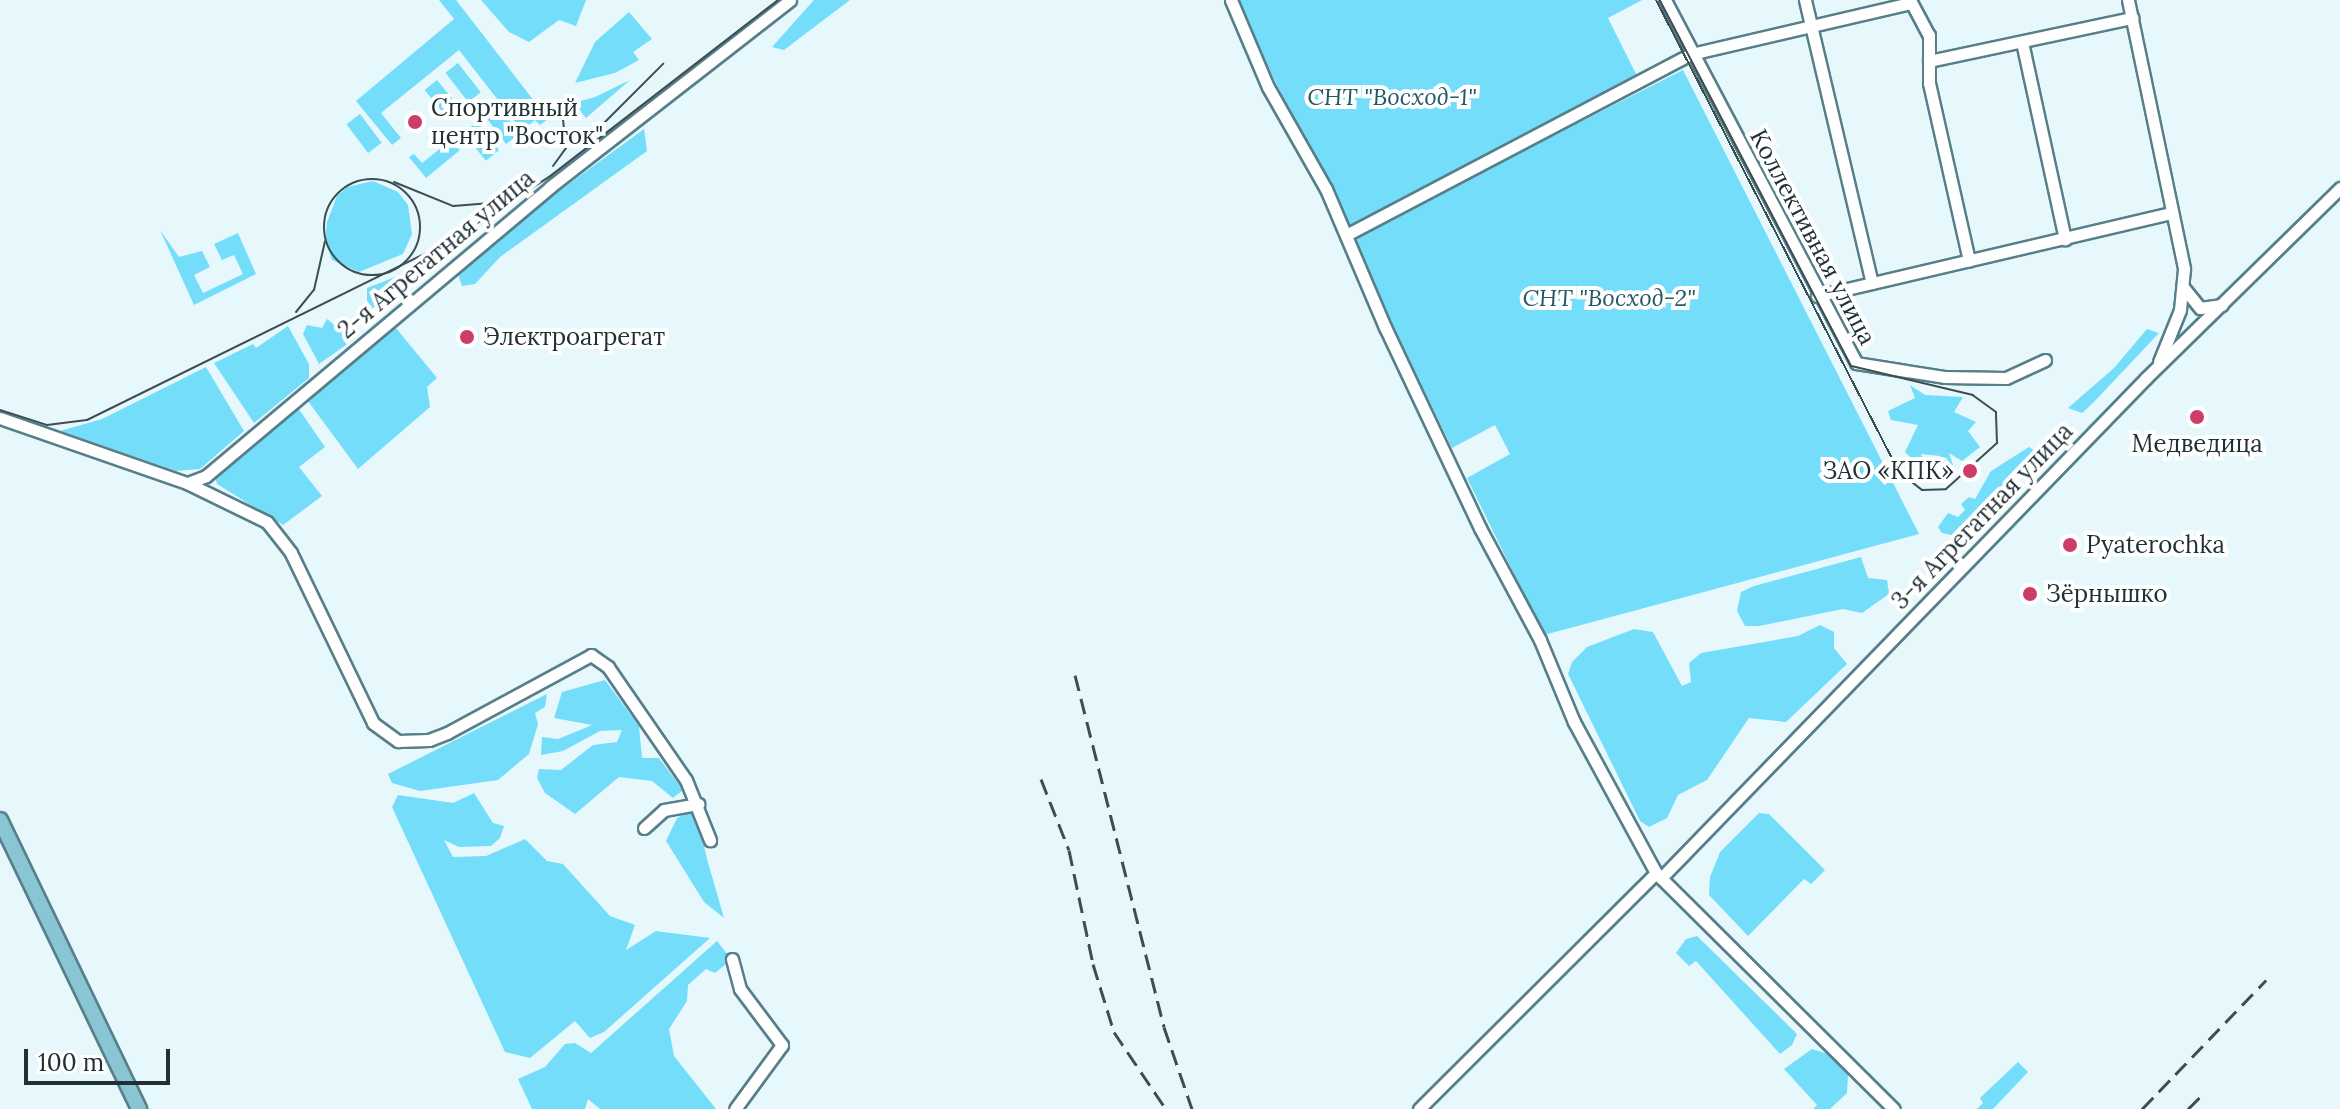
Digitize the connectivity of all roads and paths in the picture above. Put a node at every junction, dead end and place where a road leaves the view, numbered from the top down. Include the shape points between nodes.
1 (790, 0) edge
2 (1231, 0) edge
3 (1665, 0) edge
4 (1805, 0) edge
5 (2128, 0) edge
6 (1911, 1) edge
7 (2132, 18) junction
8 (1811, 25) junction
9 (2022, 42) junction
10 (1691, 54) junction
11 (1929, 61) junction
12 (2340, 188) edge
13 (2171, 213) junction
14 (1346, 235) junction
15 (2065, 239) junction
16 (1969, 261) junction
17 (1872, 283) junction
18 (2183, 287) junction
19 (1817, 296) junction
20 (2226, 303) junction
21 (2045, 360) dead end
22 (2146, 378) junction
23 (0, 418) edge
24 (187, 483) junction
25 (698, 804) junction
26 (0, 820) edge
27 (644, 828) dead end
28 (710, 840) dead end
29 (1658, 876) junction
30 (732, 959) dead end
31 (139, 1109) edge
32 (735, 1109) edge
33 (1419, 1109) edge
34 (1894, 1109) edge

1 - 24 street, 2-я Агрегатная улица via 538,197 206,476
2 - 14 street via 1268,87
3 - 10 street, Коллективная улица
4 - 8 street
5 - 7 street
6 - 8 street
6 - 11 street via 1929,35
7 - 9 street
7 - 13 street
8 - 10 street
8 - 17 street
9 - 11 street
9 - 15 street
10 - 14 street
10 - 19 street, Коллективная улица
11 - 16 street
12 - 20 street, 3-я Агрегатная улица
13 - 15 street
13 - 18 street
14 - 29 street via 1574,722
15 - 16 street
16 - 17 street
17 - 19 street
18 - 20 street via 2200,308
18 - 22 street via 2173,334
19 - 21 street, Коллективная улица via 1850,356 1866,367 2006,378
20 - 22 street, 3-я Агрегатная улица
22 - 29 street, 3-я Агрегатная улица
23 - 24 street
24 - 25 street via 248,510 282,538 363,706 388,737 429,740 591,655 629,697
25 - 27 street via 664,810
25 - 28 street
26 - 31 main road
29 - 33 street, 3-я Агрегатная улица
29 - 34 street
30 - 32 street via 740,989 782,1045

